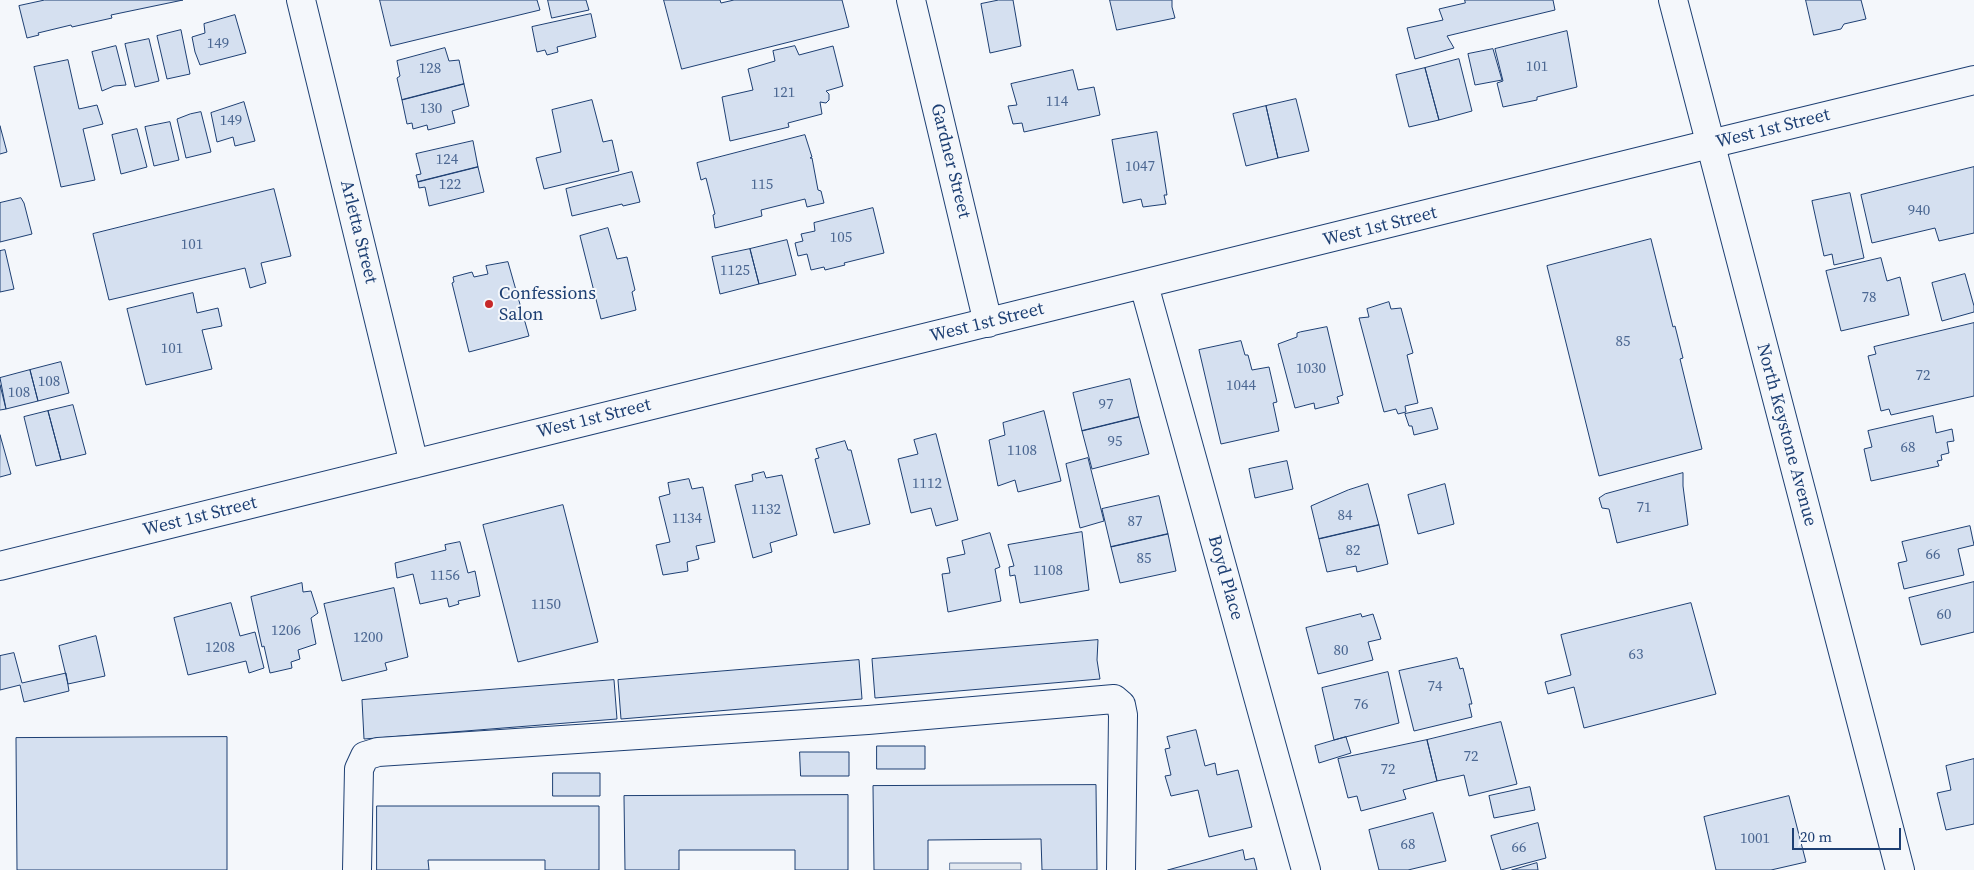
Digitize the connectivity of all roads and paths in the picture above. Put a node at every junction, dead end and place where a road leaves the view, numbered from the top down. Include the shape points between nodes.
1 (301, 0) edge
2 (910, 0) edge
3 (1673, 0) edge
4 (1974, 80) edge
5 (1710, 144) junction
6 (1144, 285) junction
7 (988, 322) junction
8 (414, 464) junction
9 (0, 566) edge
10 (357, 870) edge
11 (1121, 870) edge
12 (1306, 870) edge
13 (1900, 870) edge

1 - 8 street, Arletta Street
2 - 7 street, Gardner Street
3 - 5 street, North Keystone Avenue
4 - 5 street, West 1st Street
5 - 6 street, West 1st Street
5 - 13 street, North Keystone Avenue
6 - 7 street, West 1st Street
6 - 12 street, Boyd Place
7 - 8 street, West 1st Street
8 - 9 street, West 1st Street
10 - 11 street via 359,769 365,756 378,752 859,721 1114,699 1121,705 1122,715

